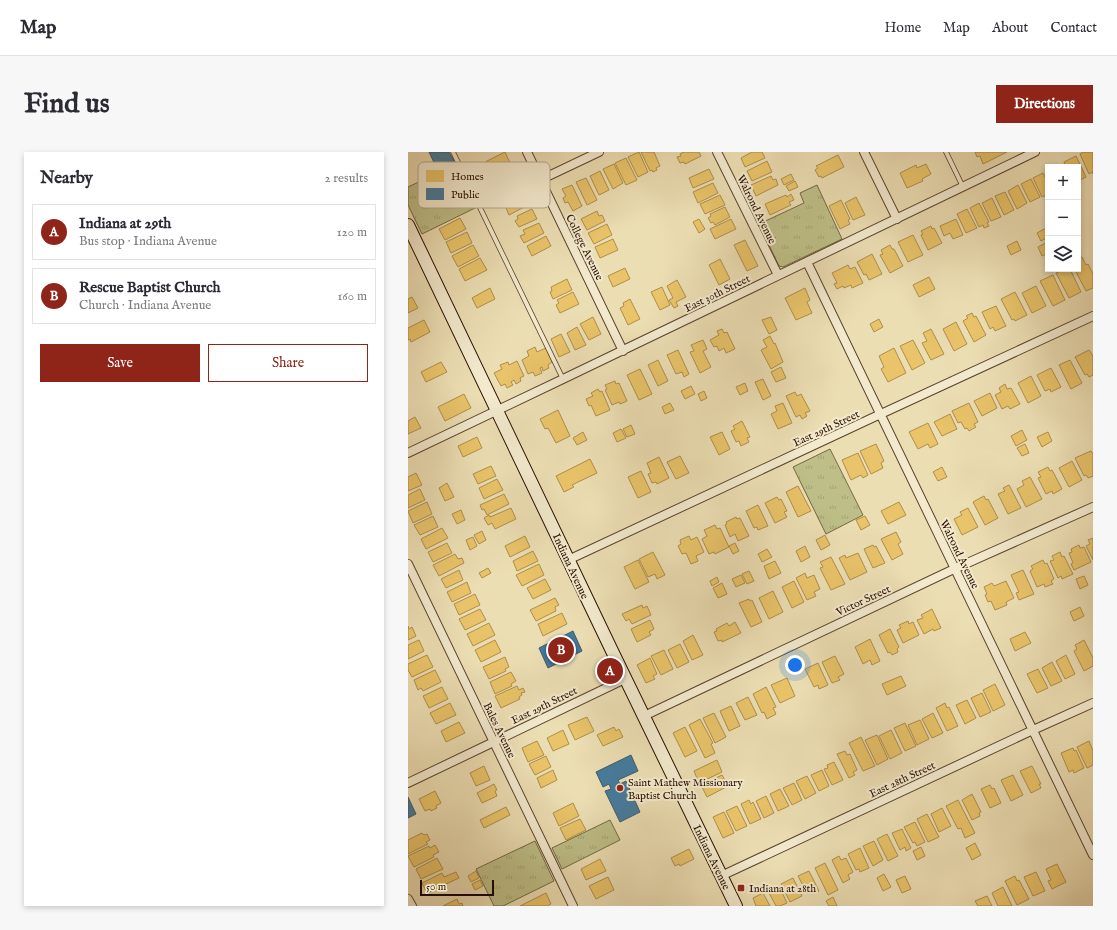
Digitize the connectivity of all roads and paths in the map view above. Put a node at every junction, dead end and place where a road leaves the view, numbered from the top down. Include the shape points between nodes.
1 (453, 152) edge
2 (527, 152) edge
3 (599, 152) edge
4 (717, 152) edge
5 (864, 152) edge
6 (946, 152) edge
7 (1030, 153) edge
8 (458, 162) edge
9 (532, 162) edge
10 (550, 175) edge
11 (963, 187) junction
12 (550, 201) edge
13 (480, 208) edge
14 (897, 219) junction
15 (408, 225) edge
16 (807, 262) junction
17 (778, 276) junction
18 (1093, 316) edge
19 (623, 351) junction
20 (564, 379) junction
21 (497, 410) junction
22 (880, 414) junction
23 (408, 453) edge
24 (1093, 507) edge
25 (568, 560) junction
26 (408, 564) edge
27 (954, 569) junction
28 (625, 679) junction
29 (1093, 703) edge
30 (644, 716) junction
31 (1033, 730) junction
32 (494, 742) junction
33 (408, 783) edge
34 (1093, 855) edge
35 (721, 876) junction
36 (408, 899) edge
37 (412, 906) edge
38 (573, 906) edge
39 (736, 906) edge

1 - 8 lane
2 - 9 street, College Avenue
3 - 10 street
4 - 17 street, Walrond Avenue
5 - 14 street
6 - 11 lane
7 - 11 street, East 30th Street
11 - 14 street, East 30th Street
12 - 19 street, College Avenue
13 - 20 lane
14 - 16 street, East 30th Street
15 - 21 street, Indiana Avenue
16 - 17 street, East 30th Street
16 - 22 street, Walrond Avenue
17 - 19 street, East 30th Street
18 - 22 street, East 29th Street
19 - 20 street, East 30th Street
20 - 21 street, East 30th Street
21 - 23 street, East 30th Street
21 - 25 street, Indiana Avenue
22 - 25 street, East 29th Street
22 - 27 street, Walrond Avenue
24 - 27 street, Victor Street
25 - 28 street, Indiana Avenue
26 - 32 street, Bales Avenue
27 - 30 street, Victor Street
27 - 31 street, Walrond Avenue
28 - 30 street, Indiana Avenue
28 - 32 street, East 29th Street
29 - 31 street, East 28th Street
30 - 35 street, Indiana Avenue
31 - 34 street, Walrond Avenue
31 - 35 street, East 28th Street
32 - 33 street, East 29th Street
32 - 38 street, Bales Avenue
35 - 39 street, Indiana Avenue
36 - 37 street

